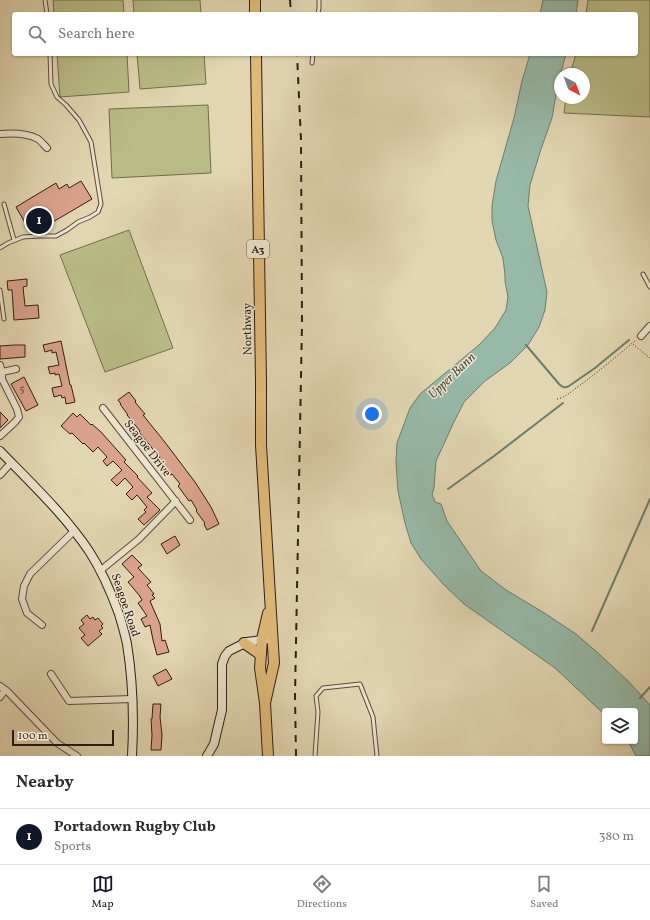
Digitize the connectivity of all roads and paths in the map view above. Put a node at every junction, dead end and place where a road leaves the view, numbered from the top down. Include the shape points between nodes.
1 (45, 0) edge
2 (255, 0) edge
3 (319, 0) edge
4 (46, 12) edge
5 (256, 12) edge
6 (318, 12) edge
7 (50, 56) edge
8 (256, 56) edge
9 (313, 56) edge
10 (312, 63) dead end
11 (0, 134) edge
12 (47, 148) dead end
13 (4, 204) dead end
14 (14, 240) junction
15 (0, 248) edge
16 (643, 274) dead end
17 (650, 287) edge
18 (0, 290) edge
19 (4, 319) dead end
20 (650, 326) edge
21 (641, 336) joint
22 (632, 343) junction
23 (650, 358) edge
24 (1, 368) edge
25 (16, 369) dead end
26 (557, 399) dead end
27 (103, 408) dead end
28 (0, 436) edge
29 (0, 451) edge
30 (11, 463) junction
31 (0, 475) edge
32 (176, 501) junction
33 (190, 520) dead end
34 (74, 531) junction
35 (101, 570) junction
36 (270, 604) junction
37 (42, 625) dead end
38 (268, 639) junction
39 (244, 643) junction
40 (261, 655) junction
41 (51, 674) dead end
42 (3, 688) edge
43 (0, 697) edge
44 (132, 699) junction
45 (265, 703) junction
46 (78, 756) edge
47 (132, 756) edge
48 (207, 756) edge
49 (268, 756) edge
50 (315, 756) edge
51 (377, 756) edge

1 - 4 lane
2 - 5 highway
3 - 6 lane
7 - 14 lane via 51,84 57,97 79,120 91,142 100,204 98,212 56,236 23,237
8 - 36 highway, Northway / A3 via 261,445
9 - 10 lane
11 - 12 street via 25,135 39,140
13 - 14 lane
14 - 15 lane
16 - 17 lane
18 - 19 lane
20 - 21 street
21 - 22 path
22 - 23 path
22 - 26 path via 566,396
24 - 25 street
24 - 28 street via 2,379 19,417
27 - 32 street, Seagoe Drive
29 - 30 main road, Seagoe Road
30 - 31 street
30 - 34 main road, Seagoe Road
32 - 33 street, Seagoe Drive
32 - 35 street via 139,539
34 - 35 main road, Seagoe Road
34 - 37 street via 30,574 24,586 22,599 27,613
35 - 44 main road, Seagoe Road via 124,628
36 - 38 highway, Northway / A3
36 - 38 highway, Northway / A3
38 - 39 main road
38 - 40 highway, Northway / A3
38 - 45 highway, Northway / A3 via 274,663
39 - 40 highway
39 - 48 main road via 229,651 222,664 222,710 214,744
40 - 45 highway, Northway / A3 via 260,668
41 - 44 street via 69,701
42 - 43 street
42 - 46 street via 57,744
44 - 47 main road, Seagoe Road
45 - 49 highway, Northway / A3
50 - 51 lane via 318,712 316,696 323,688 360,684 373,717

